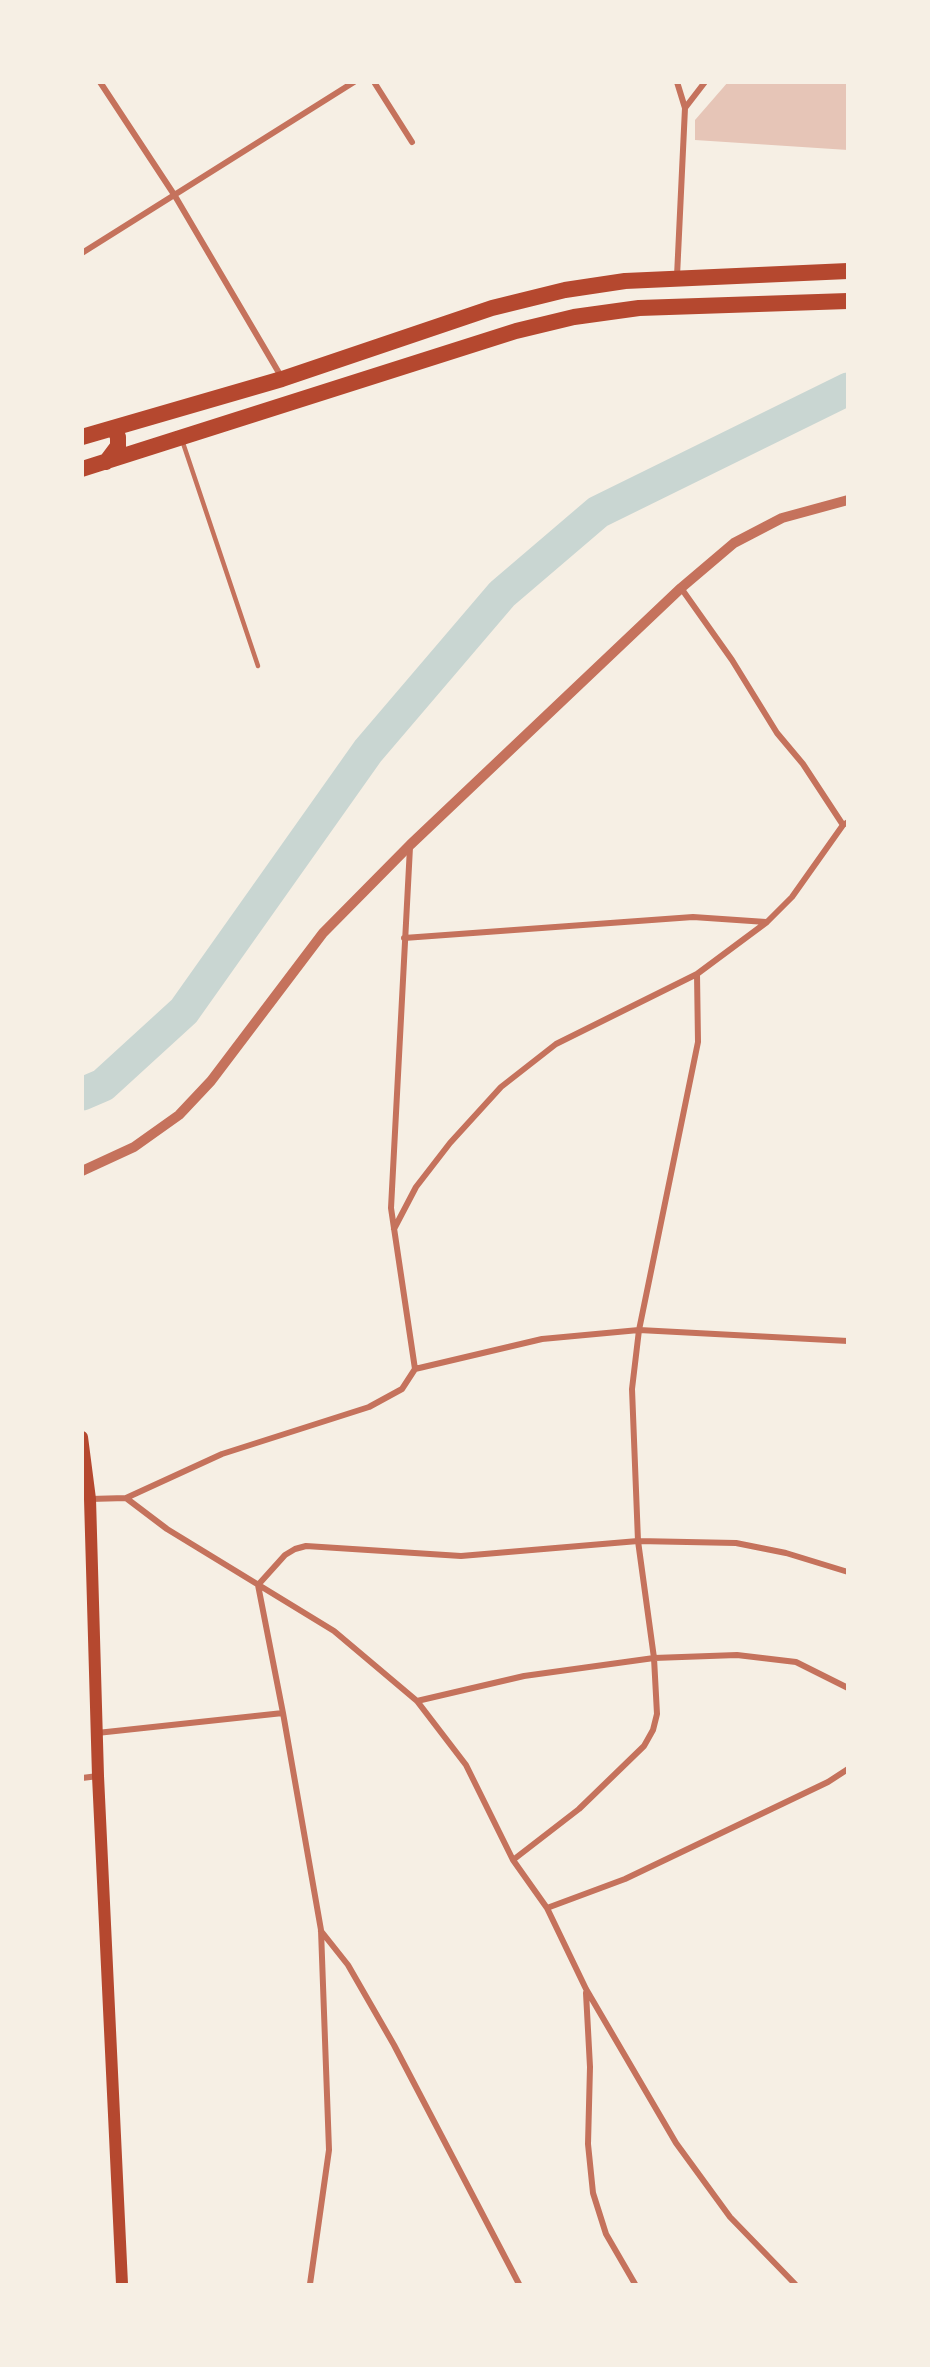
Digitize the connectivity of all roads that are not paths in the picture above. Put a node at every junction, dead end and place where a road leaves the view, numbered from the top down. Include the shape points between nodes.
1 (100, 82) edge
2 (354, 82) edge
3 (374, 82) edge
4 (677, 82) edge
5 (705, 82) edge
6 (685, 108) junction
7 (412, 142) dead end
8 (175, 196) junction
9 (82, 253) edge
10 (848, 271) edge
11 (677, 279) junction
12 (848, 301) edge
13 (282, 379) junction
14 (114, 428) junction
15 (82, 437) edge
16 (182, 438) junction
17 (106, 462) junction
18 (82, 469) edge
19 (848, 500) edge
20 (681, 588) junction
21 (258, 666) dead end
22 (845, 823) edge
23 (410, 845) junction
24 (767, 922) junction
25 (404, 938) junction
26 (697, 974) junction
27 (82, 1171) edge
28 (394, 1229) junction
29 (639, 1330) junction
30 (848, 1341) edge
31 (416, 1369) junction
32 (82, 1437) edge
33 (126, 1498) junction
34 (90, 1499) junction
35 (638, 1541) junction
36 (848, 1572) edge
37 (258, 1586) junction
38 (654, 1658) junction
39 (848, 1688) edge
40 (417, 1701) junction
41 (283, 1713) junction
42 (97, 1733) junction
43 (848, 1769) edge
44 (98, 1776) junction
45 (82, 1778) edge
46 (513, 1860) junction
47 (547, 1908) junction
48 (321, 1930) junction
49 (586, 1989) junction
50 (122, 2284) edge
51 (310, 2284) edge
52 (519, 2284) edge
53 (635, 2284) edge
54 (795, 2284) edge

1 - 8 street
2 - 8 street
3 - 7 street
4 - 6 street
5 - 6 street
6 - 11 street
8 - 9 street
8 - 13 street
10 - 11 highway
11 - 13 highway via 625,281 565,290 502,306
12 - 16 highway via 639,309 574,317 516,331
13 - 14 highway
14 - 15 highway
14 - 17 highway via 118,446
16 - 17 highway
16 - 21 lane
17 - 18 highway
19 - 20 street via 782,518 734,543
20 - 22 street via 777,733
20 - 23 street
22 - 24 street via 792,897
23 - 25 street
23 - 27 street via 323,933 211,1081 179,1115 134,1146
24 - 25 street via 693,917
24 - 26 street
25 - 28 street via 391,1208
26 - 28 street via 556,1044 501,1088 416,1187
26 - 29 street via 698,1042
28 - 31 street
29 - 30 street
29 - 31 street via 542,1339
29 - 35 street via 632,1389
31 - 33 street via 402,1389 379,1402 222,1454
32 - 34 main road
33 - 34 street
33 - 37 street via 167,1529
34 - 42 main road
35 - 36 street via 736,1543 786,1552
35 - 37 street via 461,1556 306,1546 285,1555
35 - 38 street
37 - 40 street via 334,1631
37 - 41 street
38 - 39 street via 737,1655 796,1662
38 - 40 street via 524,1676
38 - 46 street via 657,1714 644,1746 579,1809
40 - 46 street via 466,1765
41 - 42 street
41 - 48 street
42 - 44 main road
43 - 47 street via 625,1879
44 - 45 street
44 - 50 main road
46 - 47 street
47 - 49 street
48 - 51 street via 329,2150
48 - 52 street via 348,1965 394,2045
49 - 53 street via 588,2144 593,2193 606,2234
49 - 54 street via 676,2143 730,2217

